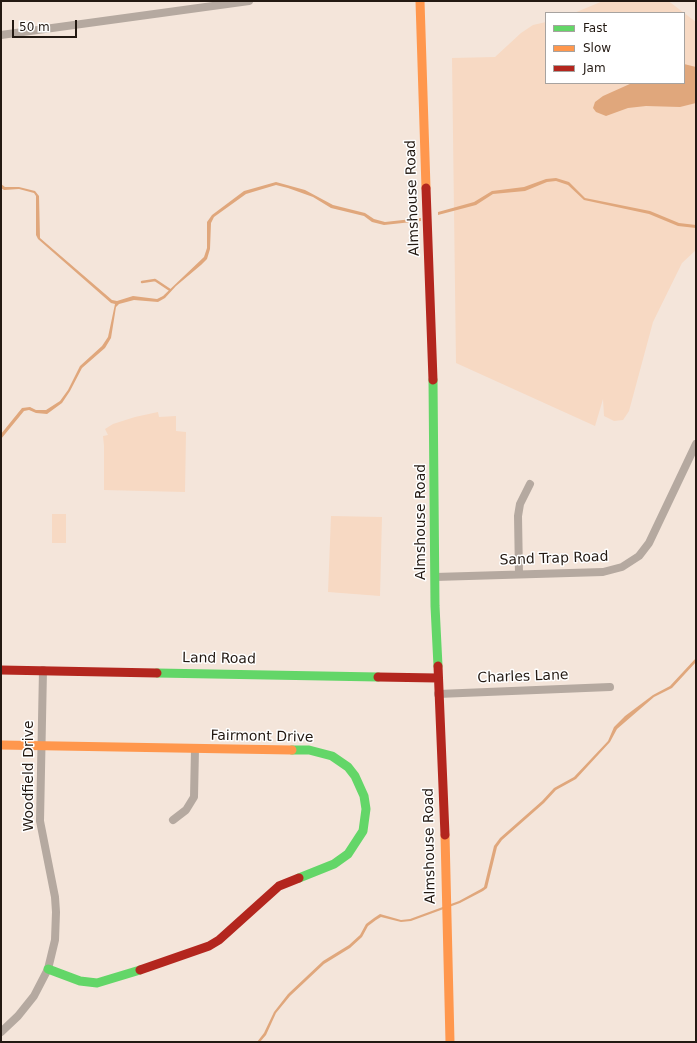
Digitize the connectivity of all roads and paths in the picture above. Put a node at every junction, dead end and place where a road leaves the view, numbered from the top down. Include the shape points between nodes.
1 (249, 1) edge
2 (420, 1) edge
3 (1, 35) edge
4 (696, 444) edge
5 (530, 484) dead end
6 (519, 574) junction
7 (435, 577) junction
8 (1, 670) edge
9 (43, 670) junction
10 (438, 678) junction
11 (610, 687) dead end
12 (438, 694) junction
13 (1, 746) edge
14 (41, 746) junction
15 (196, 749) junction
16 (173, 820) dead end
17 (48, 969) junction
18 (1, 1032) edge
19 (450, 1042) edge

1 - 3 street
2 - 7 street, Almshouse Road via 434,388
4 - 6 street, Sand Trap Road via 649,543 634,560 622,567 603,572
5 - 6 street via 521,500 518,516
6 - 7 street, Sand Trap Road
7 - 10 street, Almshouse Road
8 - 9 street, Land Road
9 - 10 street, Land Road
9 - 14 street, Woodfield Drive
10 - 12 street, Almshouse Road
11 - 12 street, Charles Lane
12 - 19 street, Almshouse Road
13 - 14 street, Fairmont Drive
14 - 15 street, Fairmont Drive
14 - 17 street, Woodfield Drive via 40,826 56,912 55,940
15 - 16 street via 194,797 186,810
15 - 17 street, Fairmont Drive via 309,750 339,760 355,776 364,796 366,819 360,838 341,860 279,886 209,946 97,983 80,981
17 - 18 street, Woodfield Drive via 26,1008

